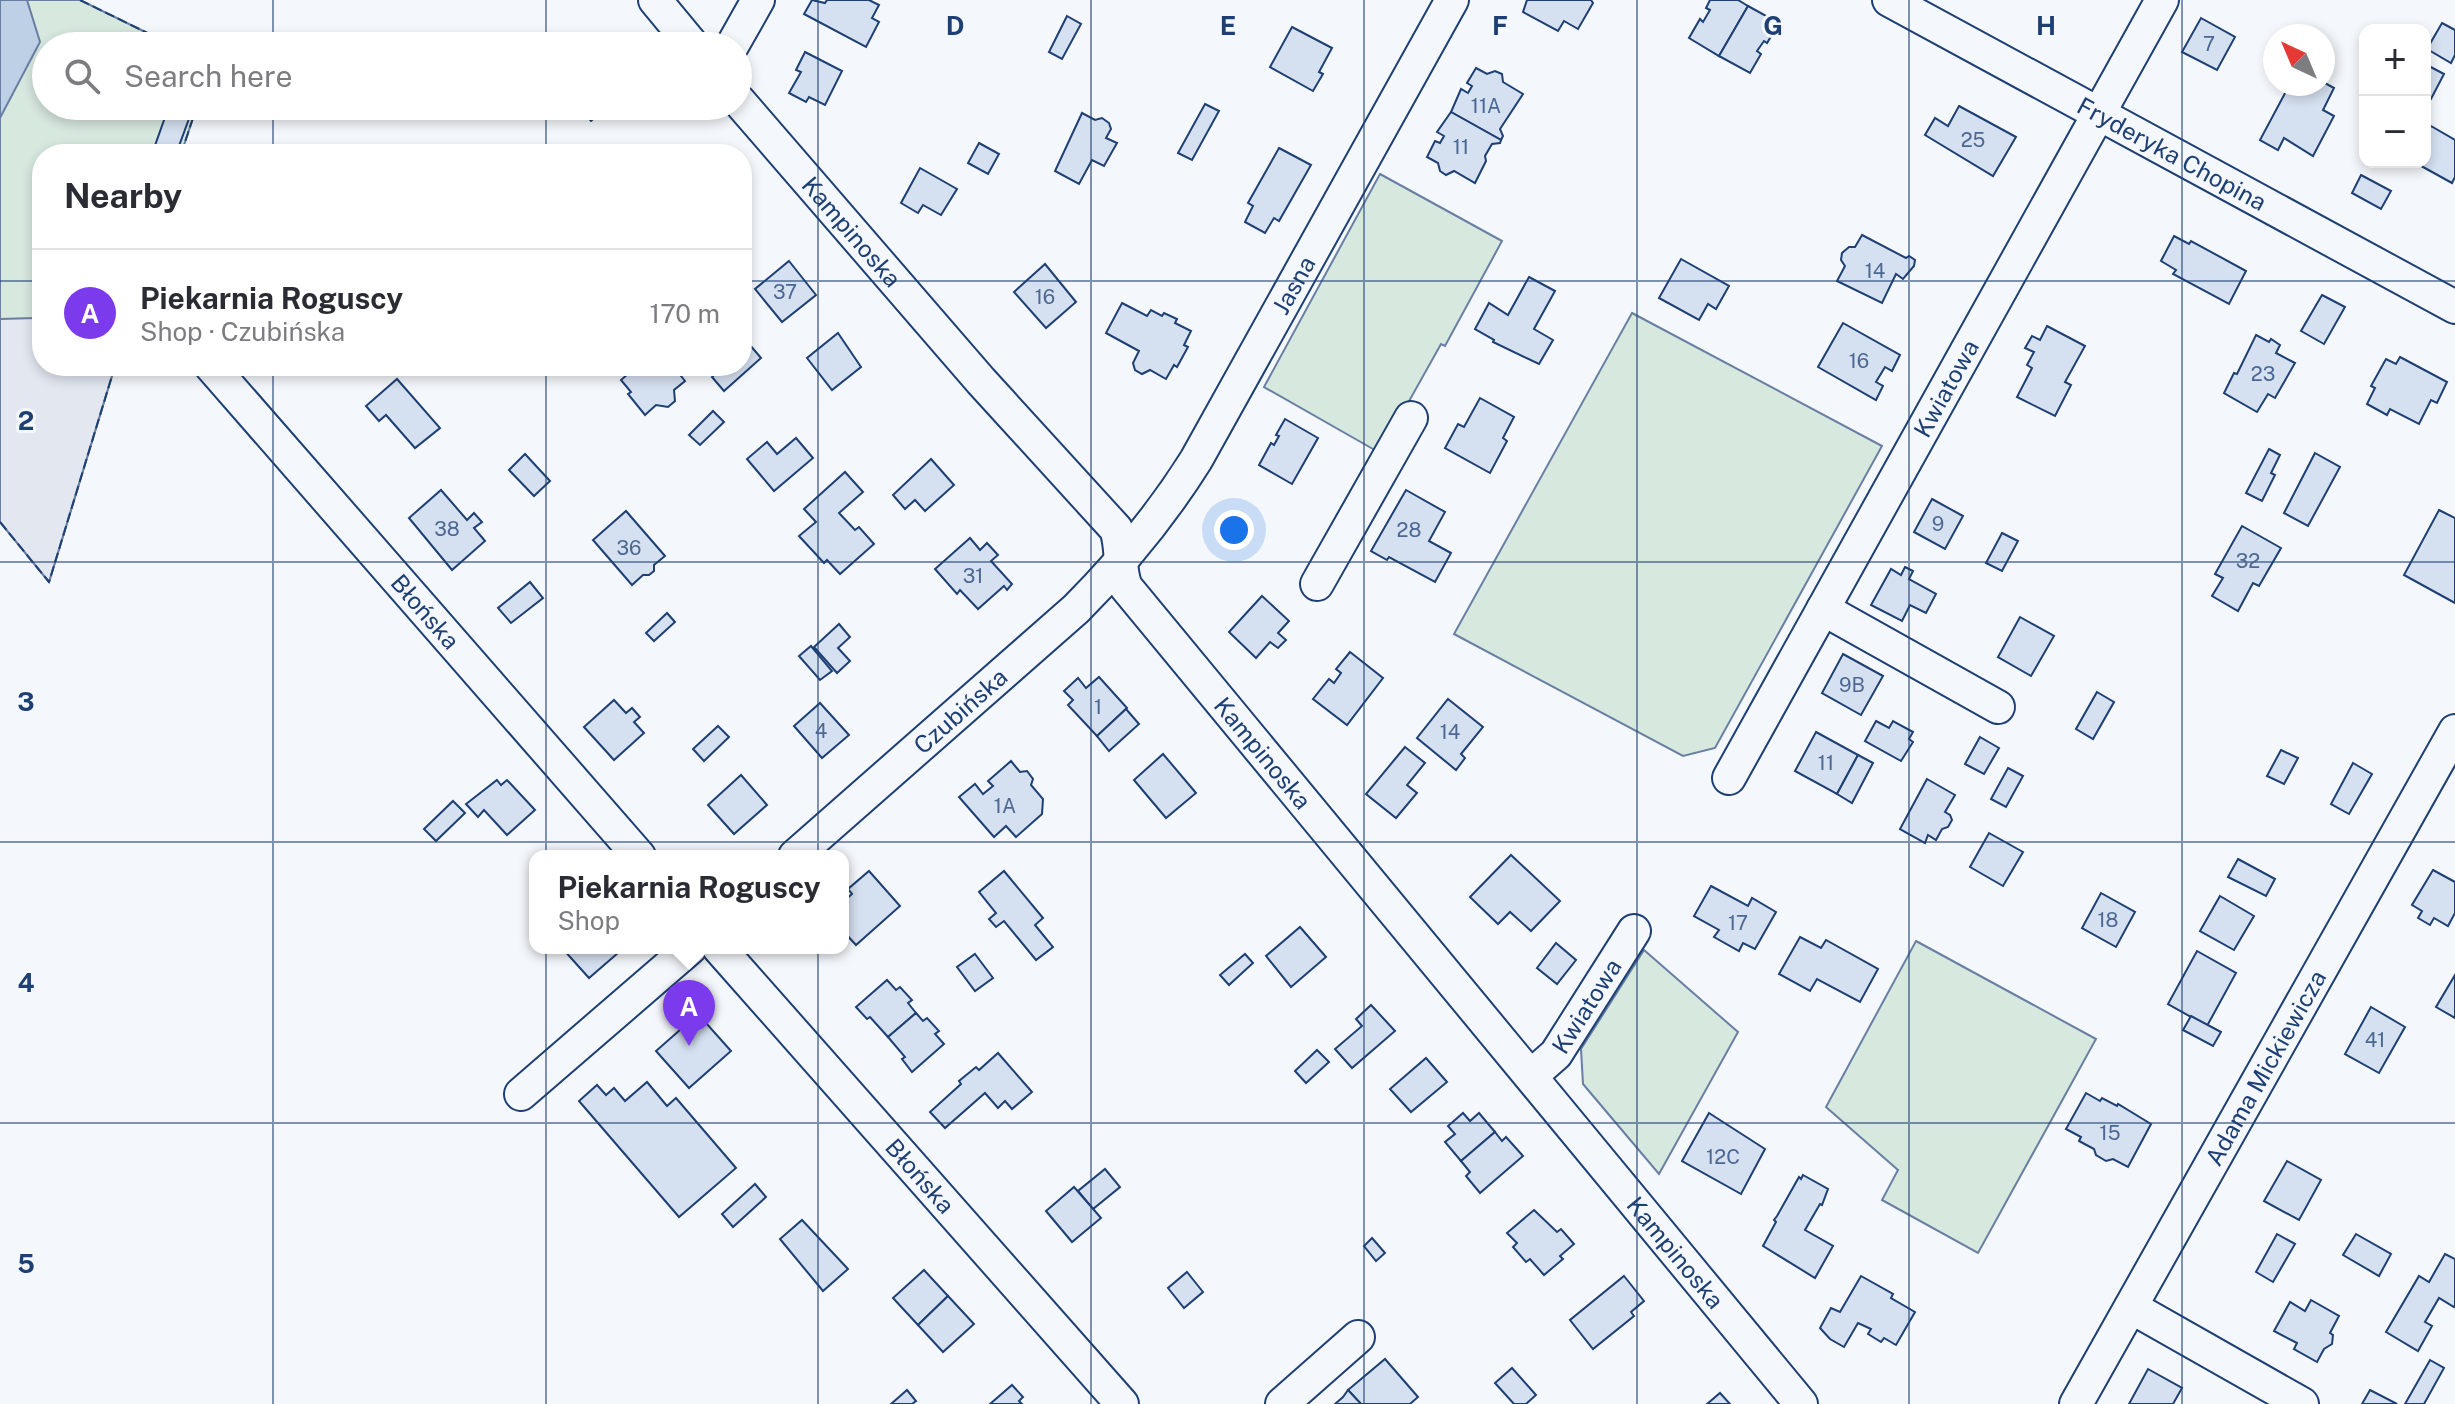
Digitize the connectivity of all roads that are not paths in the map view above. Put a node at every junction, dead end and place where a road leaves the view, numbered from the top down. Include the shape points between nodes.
1 (655, 0) edge
2 (758, 0) edge
3 (1452, 0) edge
4 (1889, 0) edge
5 (2162, 0) edge
6 (681, 32) edge
7 (740, 32) edge
8 (2099, 113) junction
9 (752, 116) edge
10 (2455, 307) edge
11 (220, 376) edge
12 (1411, 418) dead end
13 (1121, 560) junction
14 (1317, 584) dead end
15 (1823, 609) junction
16 (1998, 707) dead end
17 (2455, 731) edge
18 (1729, 778) dead end
19 (634, 850) edge
20 (802, 850) edge
21 (1634, 931) dead end
22 (683, 954) edge
23 (724, 954) edge
24 (1531, 1076) junction
25 (521, 1094) dead end
26 (2131, 1307) junction
27 (1358, 1337) dead end
28 (1122, 1404) edge
29 (1282, 1404) edge
30 (1801, 1404) edge
31 (2076, 1404) edge
32 (2302, 1404) edge

1 - 6 street
2 - 7 street
3 - 13 street, Jasna via 1196,460
4 - 8 street, Fryderyka Chopina
5 - 8 street, Kwiatowa
8 - 10 street, Fryderyka Chopina
8 - 15 street, Kwiatowa
9 - 13 street, Kampinoska via 1116,529
11 - 19 street, Błońska
12 - 14 street
13 - 20 street, Czubińska via 1076,609
13 - 24 street, Kampinoska via 1126,587
15 - 16 street
15 - 18 street, Kwiatowa
17 - 26 street, Adama Mickiewicza
21 - 24 street, Kwiatowa via 1556,1054
22 - 25 street
23 - 28 street, Błońska
24 - 30 street, Kampinoska
26 - 31 street, Adama Mickiewicza
26 - 32 street
27 - 29 street

